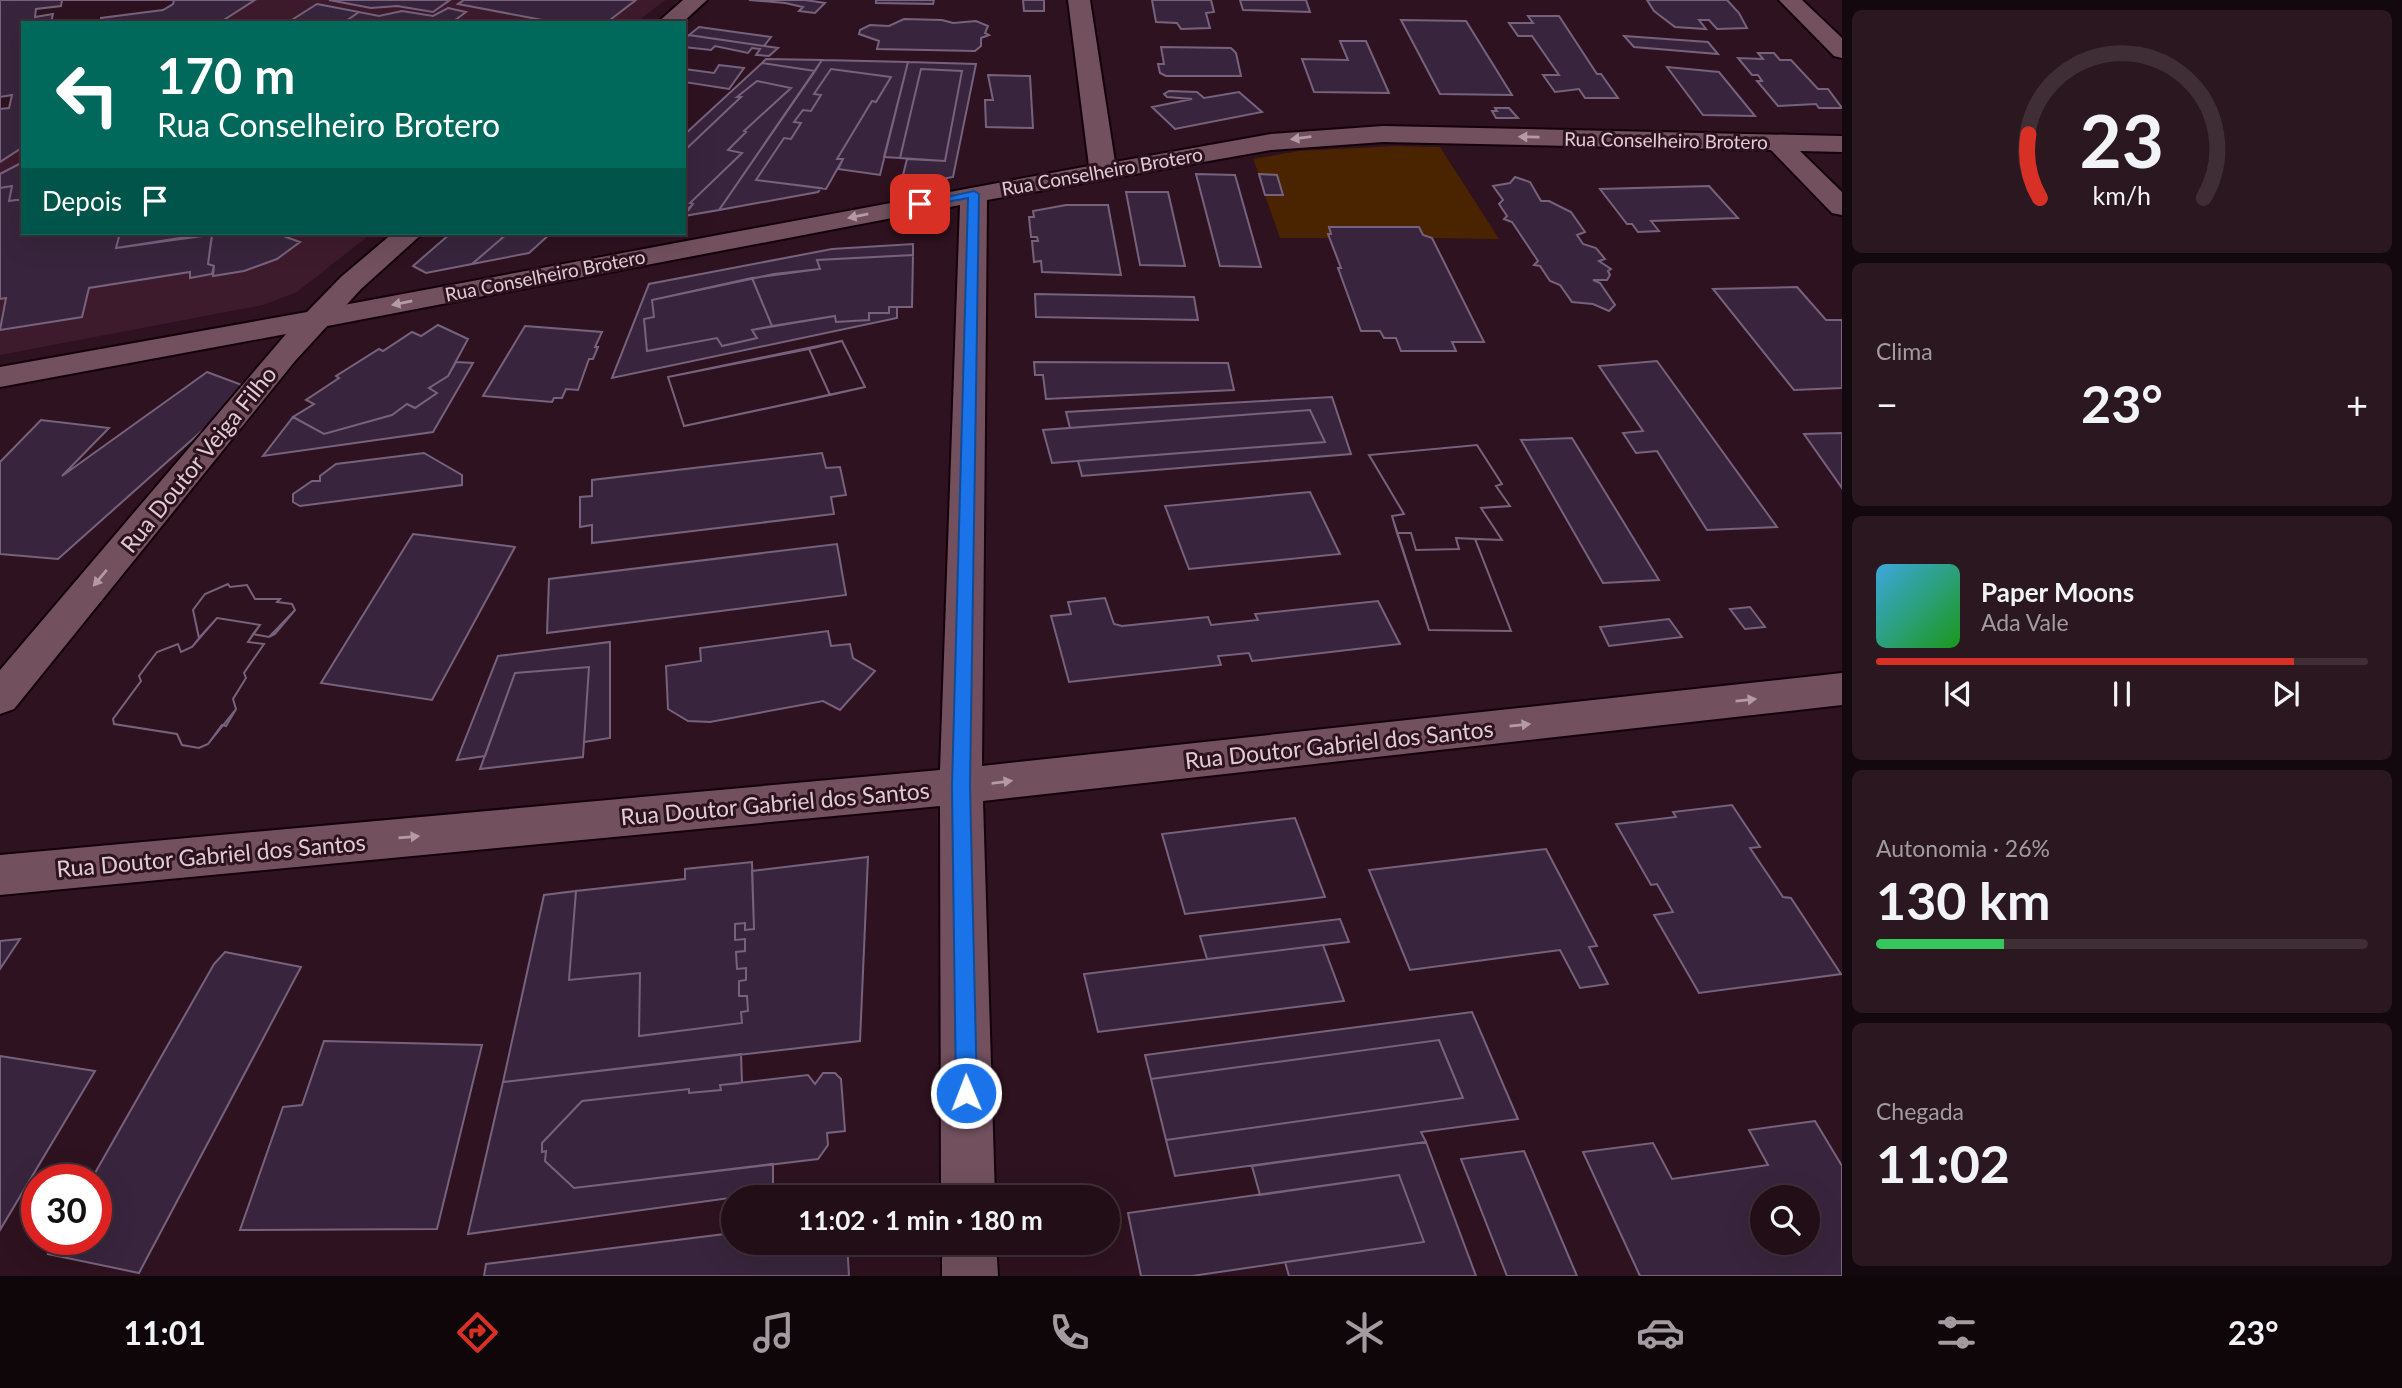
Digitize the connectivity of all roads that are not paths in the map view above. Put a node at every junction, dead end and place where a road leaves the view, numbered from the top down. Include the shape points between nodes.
1 (696, 0) edge
2 (1079, 0) edge
3 (1790, 0) edge
4 (670, 21) edge
5 (1842, 51) edge
6 (1777, 142) junction
7 (1842, 144) edge
8 (1103, 170) junction
9 (974, 194) junction
10 (1842, 207) edge
11 (406, 235) edge
12 (317, 319) junction
13 (0, 377) edge
14 (1842, 689) edge
15 (0, 698) edge
16 (961, 786) junction
17 (0, 875) edge
18 (968, 1185) edge
19 (969, 1255) edge
20 (970, 1276) edge

1 - 4 street
2 - 8 street
3 - 5 street
6 - 7 street, Rua Conselheiro Brotero
6 -> 8 street, Rua Conselheiro Brotero via 1320,136
6 - 10 street
8 - 9 street, Rua Conselheiro Brotero
9 -> 12 street, Rua Conselheiro Brotero
9 - 16 street
11 - 12 street, Rua Doutor Veiga Filho
12 - 13 street, Rua Conselheiro Brotero
12 -> 15 street, Rua Doutor Veiga Filho
16 -> 14 street, Rua Doutor Gabriel dos Santos
17 -> 16 street, Rua Doutor Gabriel dos Santos
16 - 18 street
19 - 20 street

